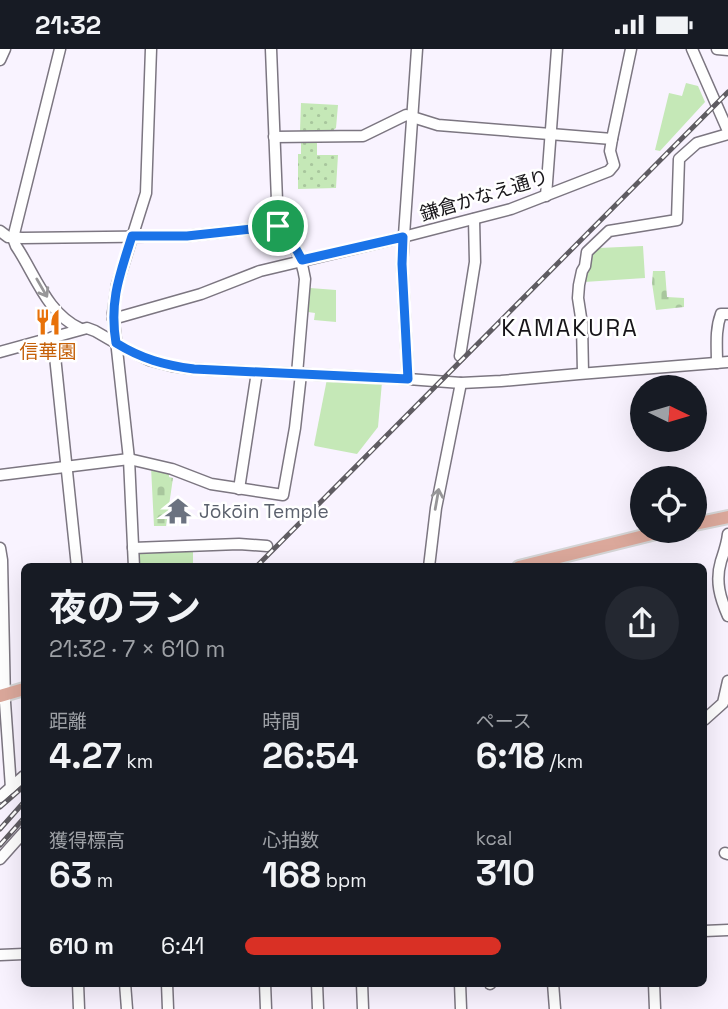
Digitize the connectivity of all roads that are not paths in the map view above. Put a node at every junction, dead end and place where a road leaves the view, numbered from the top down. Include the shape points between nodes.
1 (5, 49) edge
2 (60, 49) edge
3 (151, 49) edge
4 (271, 49) edge
5 (417, 49) edge
6 (557, 49) edge
7 (631, 49) edge
8 (692, 49) edge
9 (717, 49) edge
10 (728, 50) edge
11 (0, 60) edge
12 (725, 115) edge
13 (412, 116) junction
14 (728, 133) edge
15 (551, 134) junction
16 (274, 137) junction
17 (612, 139) junction
18 (545, 196) junction
19 (474, 219) junction
20 (278, 226) junction
21 (132, 236) junction
22 (5, 237) edge
23 (403, 237) junction
24 (302, 260) junction
25 (728, 314) edge
26 (113, 319) junction
27 (85, 329) junction
28 (53, 337) junction
29 (116, 343) junction
30 (0, 352) edge
31 (460, 356) dead end
32 (722, 363) edge
33 (257, 372) junction
34 (583, 373) junction
35 (299, 374) junction
36 (408, 379) junction
37 (461, 383) junction
38 (129, 459) junction
39 (66, 465) junction
40 (0, 475) edge
41 (239, 489) junction
42 (728, 517) edge
43 (707, 521) edge
44 (728, 534) edge
45 (630, 540) edge
46 (267, 547) dead end
47 (0, 548) edge
48 (133, 548) junction
49 (77, 563) edge
50 (134, 563) edge
51 (430, 563) edge
52 (537, 563) edge
53 (728, 616) edge
54 (728, 681) edge
55 (21, 690) edge
56 (3, 695) edge
57 (707, 717) edge
58 (21, 779) edge
59 (11, 788) junction
60 (0, 797) edge
61 (21, 835) edge
62 (0, 859) edge
63 (728, 930) edge
64 (707, 931) edge
65 (21, 954) edge
66 (0, 955) edge
67 (78, 987) edge
68 (125, 987) edge
69 (167, 987) edge
70 (265, 987) edge
71 (317, 987) edge
72 (362, 987) edge
73 (460, 987) edge
74 (553, 987) edge
75 (654, 987) edge
76 (79, 1009) edge
77 (127, 1009) edge
78 (168, 1009) edge
79 (266, 1009) edge
80 (317, 1009) edge
81 (363, 1009) edge
82 (461, 1009) edge
83 (555, 1009) edge
84 (655, 1009) edge

1 - 11 street
2 - 22 street
3 - 21 street via 146,193
4 - 16 street
5 - 13 street
6 - 15 street
7 - 17 street
8 - 12 street
9 - 10 street
12 - 14 street
13 - 15 street via 438,125
13 - 16 street via 402,116 363,136
13 - 23 street
14 - 34 street via 697,143 679,159 677,220 609,231 587,251 578,298
15 - 17 street
15 - 18 street
16 - 20 street
17 - 18 street, 鎌倉かなえ通り via 614,161 609,171
18 - 19 street, 鎌倉かなえ通り
19 - 23 street, 鎌倉かなえ通り
19 - 31 street via 475,262
20 - 21 street via 187,236
20 - 24 street
21 - 22 street
21 - 26 street via 115,291
22 -> 27 street via 16,246 57,313
23 - 24 street, 鎌倉かなえ通り
23 - 36 street
24 - 26 street, 鎌倉かなえ通り
24 - 35 street
25 - 32 street via 719,318 716,338
26 - 29 street
27 - 28 street
27 - 29 street
28 - 30 street
28 - 39 street
29 - 33 street via 172,366
29 - 38 street
32 - 34 street
33 - 35 street
33 - 41 street
34 - 37 street
35 - 36 street
35 - 41 street via 283,495
36 - 37 street
51 -> 37 street
38 - 39 street
38 - 41 street
38 - 48 street
39 - 40 street
39 - 49 street
42 - 43 main road
44 - 53 street via 718,588
45 - 52 main road
46 - 48 street
47 - 56 street
48 - 50 street
54 - 57 street via 723,703
55 - 56 main road
56 - 59 street
58 - 59 street
59 - 60 street
61 - 62 street
63 - 64 street
65 - 66 street
67 - 76 street
68 - 77 street
69 - 78 street
70 - 79 street
71 - 80 street
72 - 81 street
73 - 82 street
74 - 83 street
75 - 84 street

